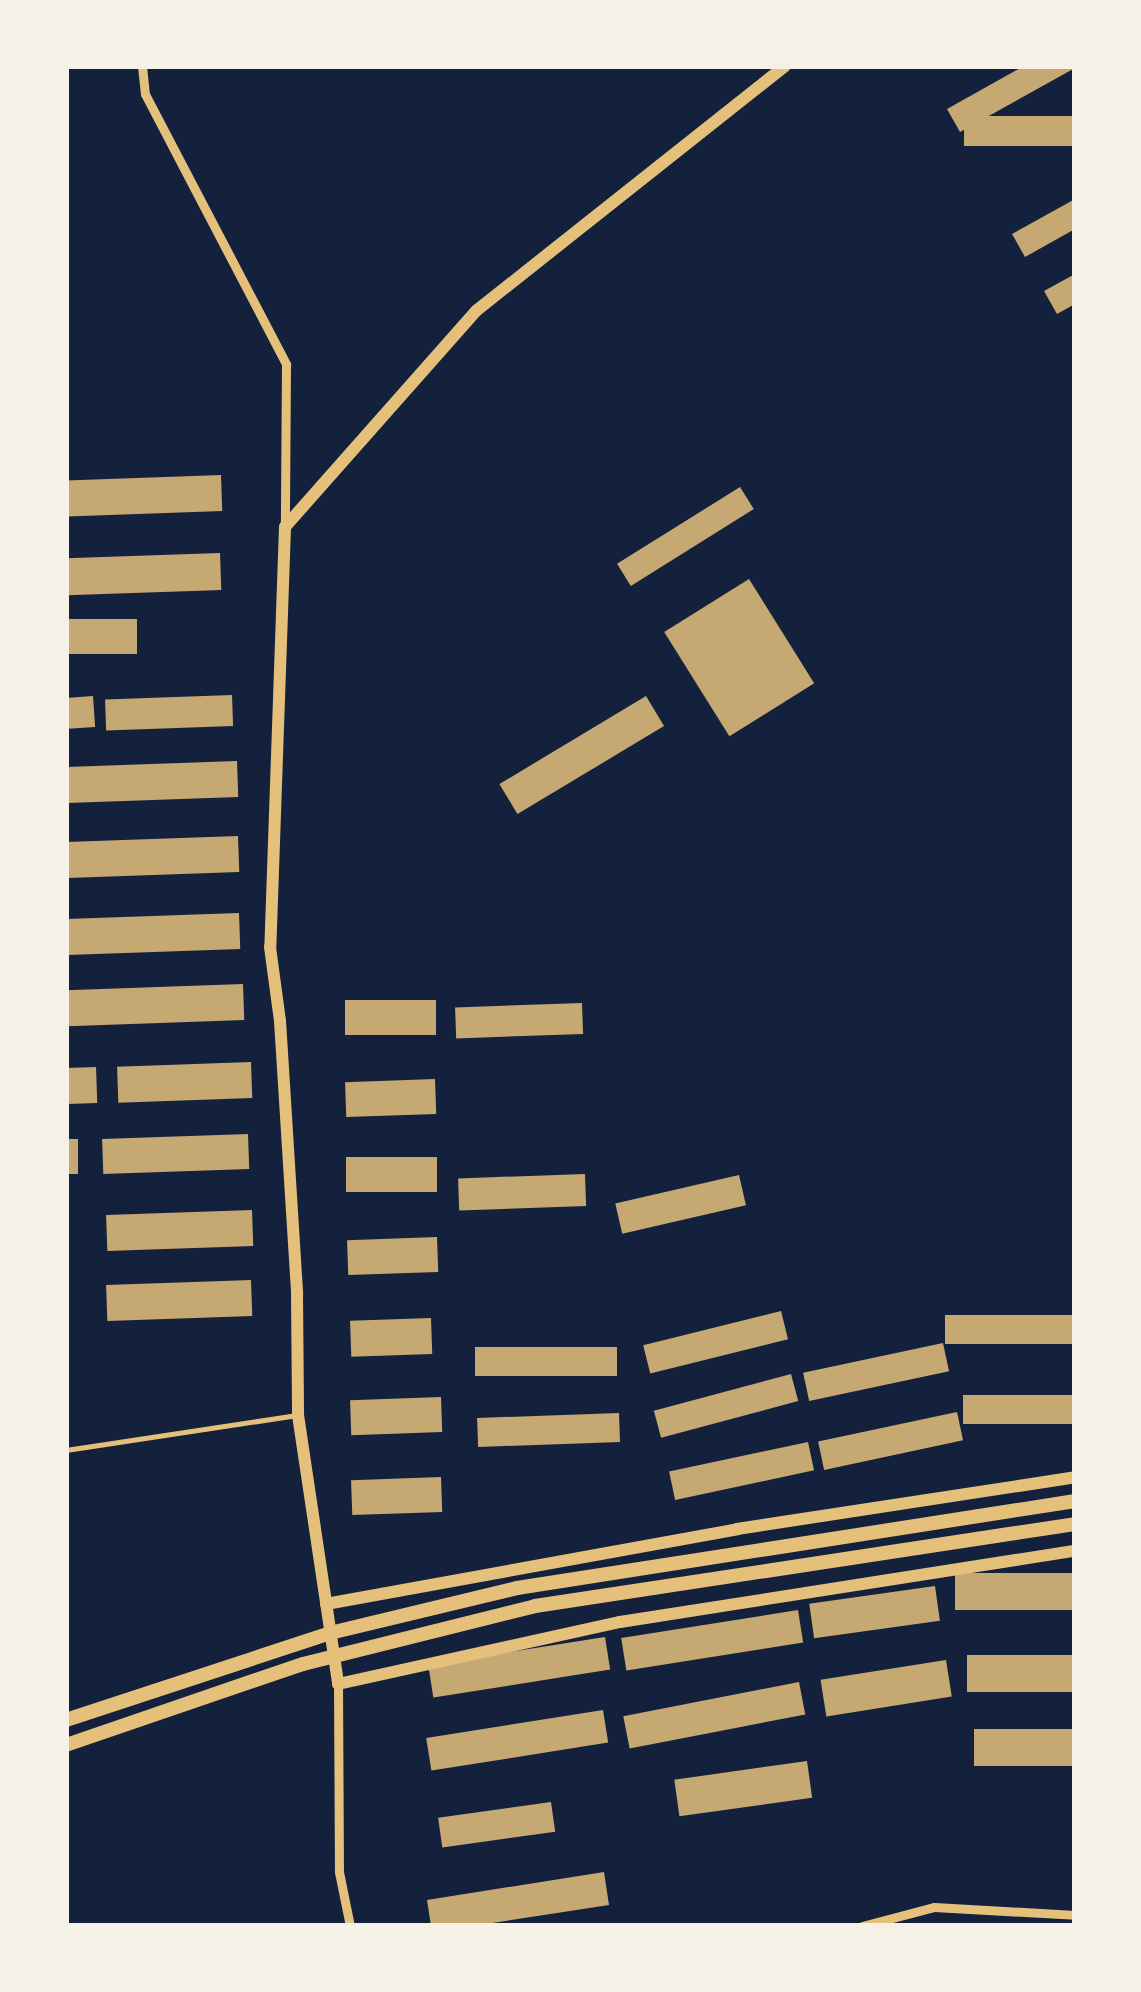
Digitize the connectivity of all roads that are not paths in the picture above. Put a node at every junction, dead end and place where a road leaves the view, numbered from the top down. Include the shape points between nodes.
1 (142, 66) edge
2 (785, 66) edge
3 (285, 527) junction
4 (298, 1415) junction
5 (66, 1450) edge
6 (1075, 1477) edge
7 (1075, 1501) edge
8 (1075, 1524) edge
9 (1075, 1551) edge
10 (326, 1604) junction
11 (338, 1684) junction
12 (66, 1720) edge
13 (66, 1745) edge
14 (1075, 1915) edge
15 (350, 1926) edge
16 (862, 1926) edge

1 - 3 street via 145,94 286,364
2 - 3 street via 476,311
3 - 4 street via 270,947 296,1271
4 - 5 lane
4 - 10 street
6 - 10 street
7 - 12 main road via 517,1588 329,1634
8 - 13 main road via 536,1606 303,1664
9 - 11 street via 620,1622
10 - 11 street
11 - 15 street via 339,1872
14 - 16 street via 934,1907

